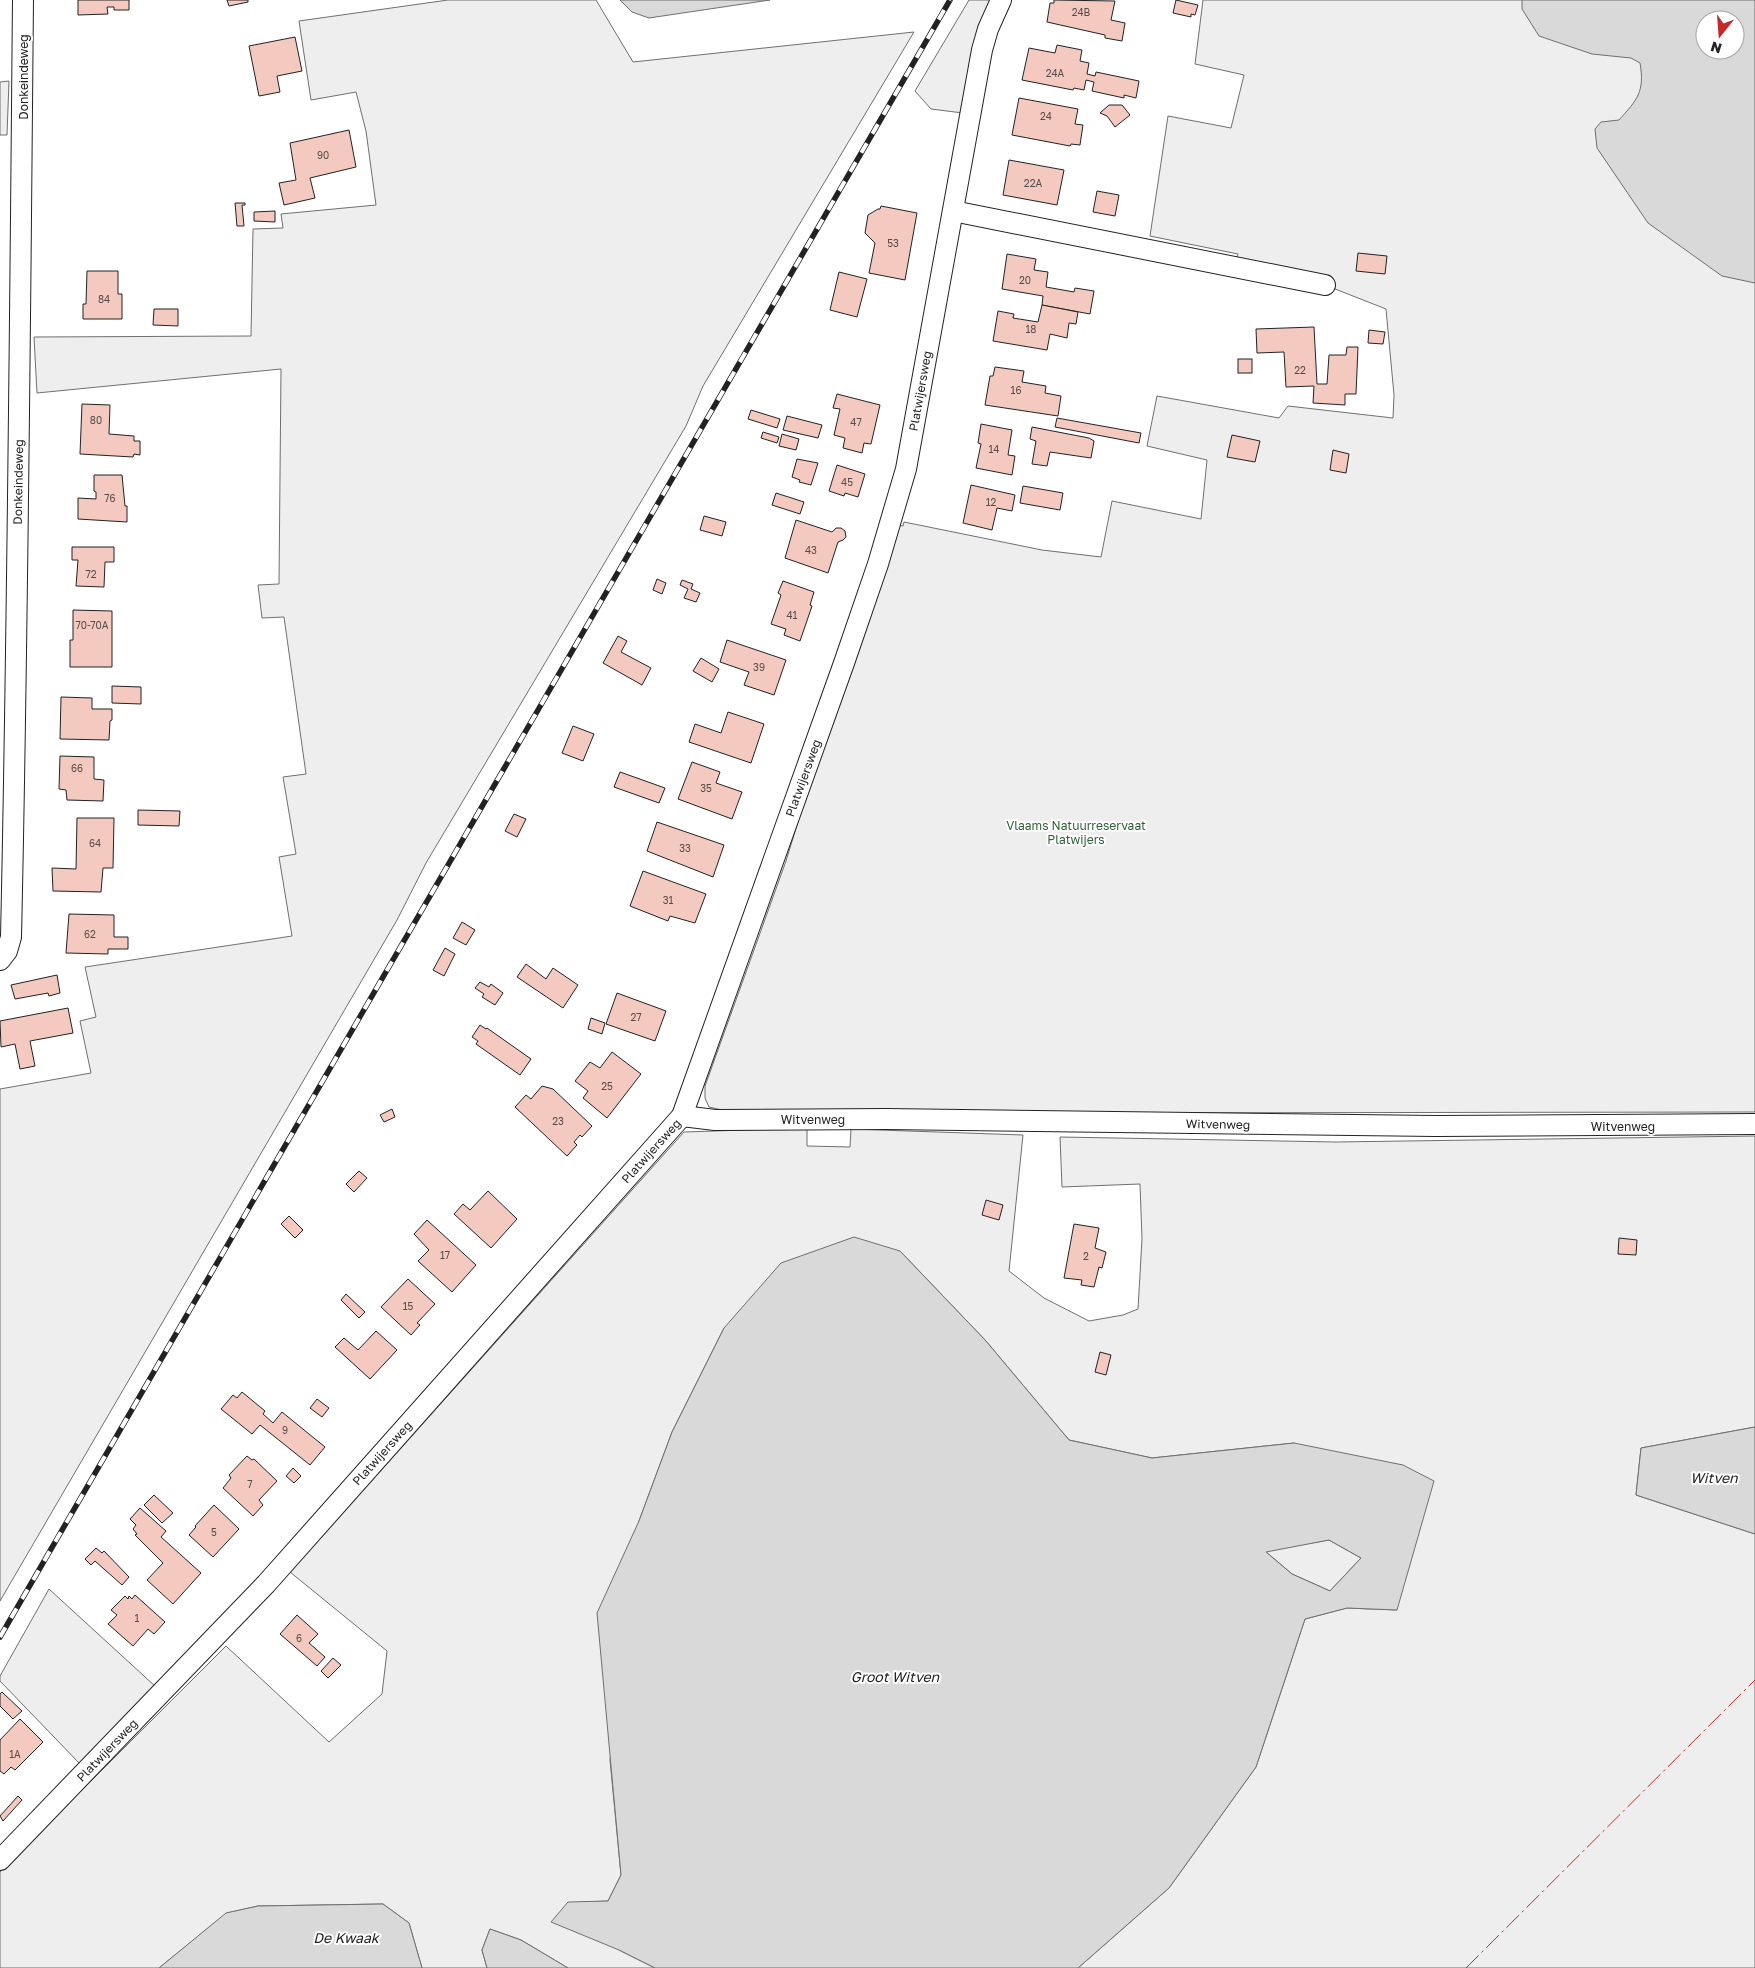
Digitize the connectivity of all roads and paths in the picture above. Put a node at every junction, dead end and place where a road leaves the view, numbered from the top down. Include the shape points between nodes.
1 (23, 0) edge
2 (1001, 0) edge
3 (953, 211) junction
4 (1324, 285) dead end
5 (0, 960) edge
6 (682, 1116) junction
7 (1755, 1124) edge
8 (0, 1860) edge

1 - 5 street, Donkeindeweg via 11,909 7,951
2 - 3 street, Platwijersweg via 982,50
3 - 4 street
3 - 6 street, Platwijersweg via 906,469 895,510 844,663
6 - 7 street, Witvenweg via 715,1120 906,1119 1436,1126
6 - 8 street, Platwijersweg via 266,1584

